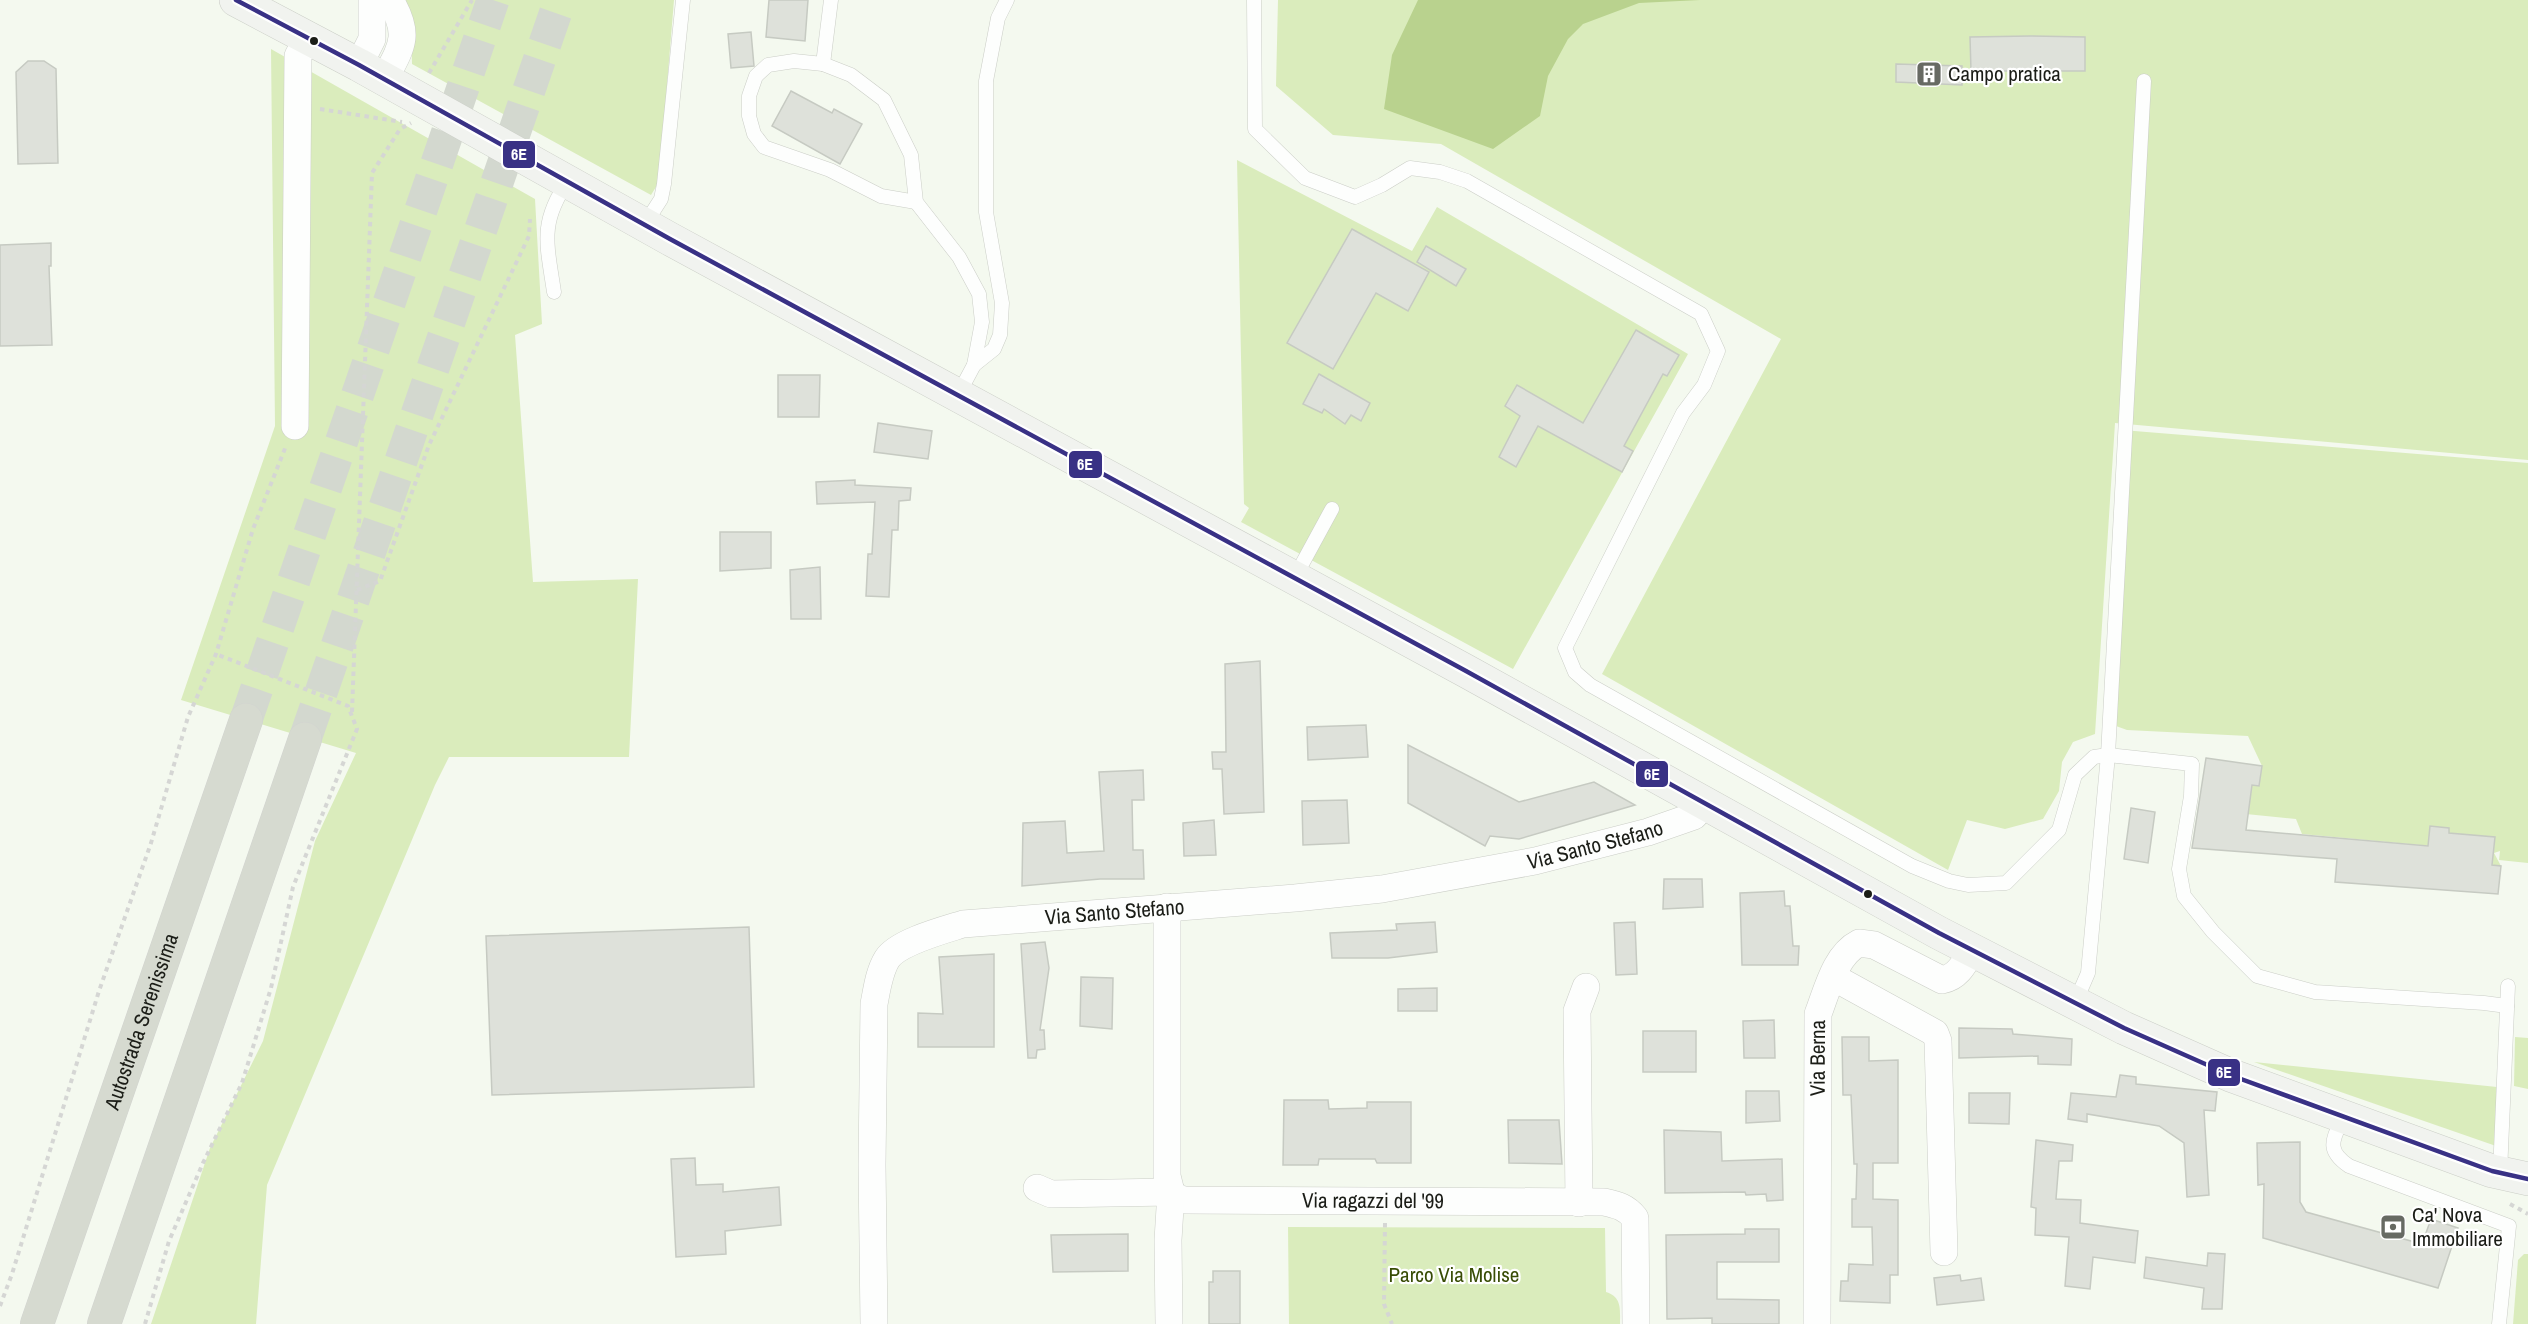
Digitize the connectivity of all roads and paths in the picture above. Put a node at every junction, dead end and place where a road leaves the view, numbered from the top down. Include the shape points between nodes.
1 (236, 0) edge
2 (372, 0) edge
3 (390, 0) edge
4 (472, 0) edge
5 (683, 0) edge
6 (831, 0) edge
7 (1007, 0) edge
8 (1254, 0) edge
9 (308, 37) junction
10 (823, 64) junction
11 (372, 72) junction
12 (425, 79) dead end
13 (2144, 81) dead end
14 (299, 106) junction
15 (411, 123) junction
16 (421, 128) dead end
17 (558, 189) junction
18 (916, 202) junction
19 (645, 224) junction
20 (554, 292) dead end
21 (974, 365) junction
22 (958, 395) junction
23 (295, 426) joint
24 (1332, 509) dead end
25 (1295, 578) junction
26 (357, 590) junction
27 (352, 713) dead end
28 (246, 720) tunnel mouth
29 (305, 739) tunnel mouth
30 (2108, 755) junction
31 (1703, 804) junction
32 (1167, 907) junction
33 (1972, 950) junction
34 (1833, 977) junction
35 (2508, 986) dead end
36 (1586, 987) dead end
37 (2075, 1003) junction
38 (2507, 1006) junction
39 (2344, 1115) junction
40 (2515, 1181) edge
41 (1037, 1188) dead end
42 (1171, 1192) junction
43 (1579, 1203) junction
44 (1386, 1227) dead end
45 (1944, 1252) dead end
46 (0, 1306) edge
47 (37, 1324) edge
48 (104, 1324) edge
49 (874, 1324) edge
50 (1169, 1324) edge
51 (1392, 1324) edge
52 (1636, 1324) edge
53 (1817, 1324) edge
54 (2499, 1324) edge

1 - 9 main road
2 - 11 street
3 - 11 street via 401,20 401,45
4 - 12 path
5 - 19 lane via 664,184 661,199
6 - 10 lane
7 - 21 lane via 998,18 986,81 986,212 1002,303 1000,335 994,349
8 - 30 lane via 1255,129 1305,178 1355,197 1410,168 1440,172 1467,182 1701,314 1718,351 1704,386 1683,413 1565,648 1575,672 1590,685 1912,866 1968,885 2006,883 2059,830 2075,775 2094,757
9 - 11 main road
9 - 14 street via 298,56
10 - 18 lane via 851,75 884,99 911,155
10 - 18 lane via 794,61 768,65 756,76 749,96 754,134 764,147 830,170 881,196
11 - 17 main road
13 - 30 lane
14 - 15 path
14 - 23 street
15 - 16 path
15 - 26 path via 400,129 372,173
17 - 19 main road
17 - 20 lane via 545,233
17 - 26 path via 533,212 528,236 429,445 380,581
18 - 21 lane via 959,257 980,294 982,322
19 - 22 main road
21 - 22 lane
22 - 25 main road
23 - 46 path via 253,529 216,654 188,717 151,843 99,991
24 - 25 lane
25 - 31 main road
26 - 27 path
28 - 47 highway, Autostrada Serenissima
29 - 48 highway
30 - 37 lane via 2088,973
30 - 38 lane via 2192,764 2179,868 2184,896 2257,976 2315,992
31 - 32 street, Via Santo Stefano via 1694,816 1648,832 1535,861 1383,889
31 - 33 main road
32 - 42 street via 1167,1176
32 - 49 street, Via Santo Stefano via 963,924 918,938 888,957 874,1004
33 - 34 street, Via Berna via 1957,974 1942,980 1874,945 1859,943 1845,953
33 - 37 main road
34 - 45 street via 1935,1033
34 - 53 street, Via Berna via 1818,1014
35 - 38 lane
36 - 43 street via 1577,1011
37 - 39 main road via 2230,1075
38 - 40 lane
39 - 40 main road
39 - 54 lane via 2334,1138 2337,1158 2358,1170 2509,1226
41 - 42 street, Via ragazzi del '99 via 1051,1194
42 - 43 street, Via ragazzi del '99 via 1185,1200
42 - 50 street
43 - 52 street, Via ragazzi del '99 via 1620,1206 1635,1218
44 - 51 path via 1384,1304

